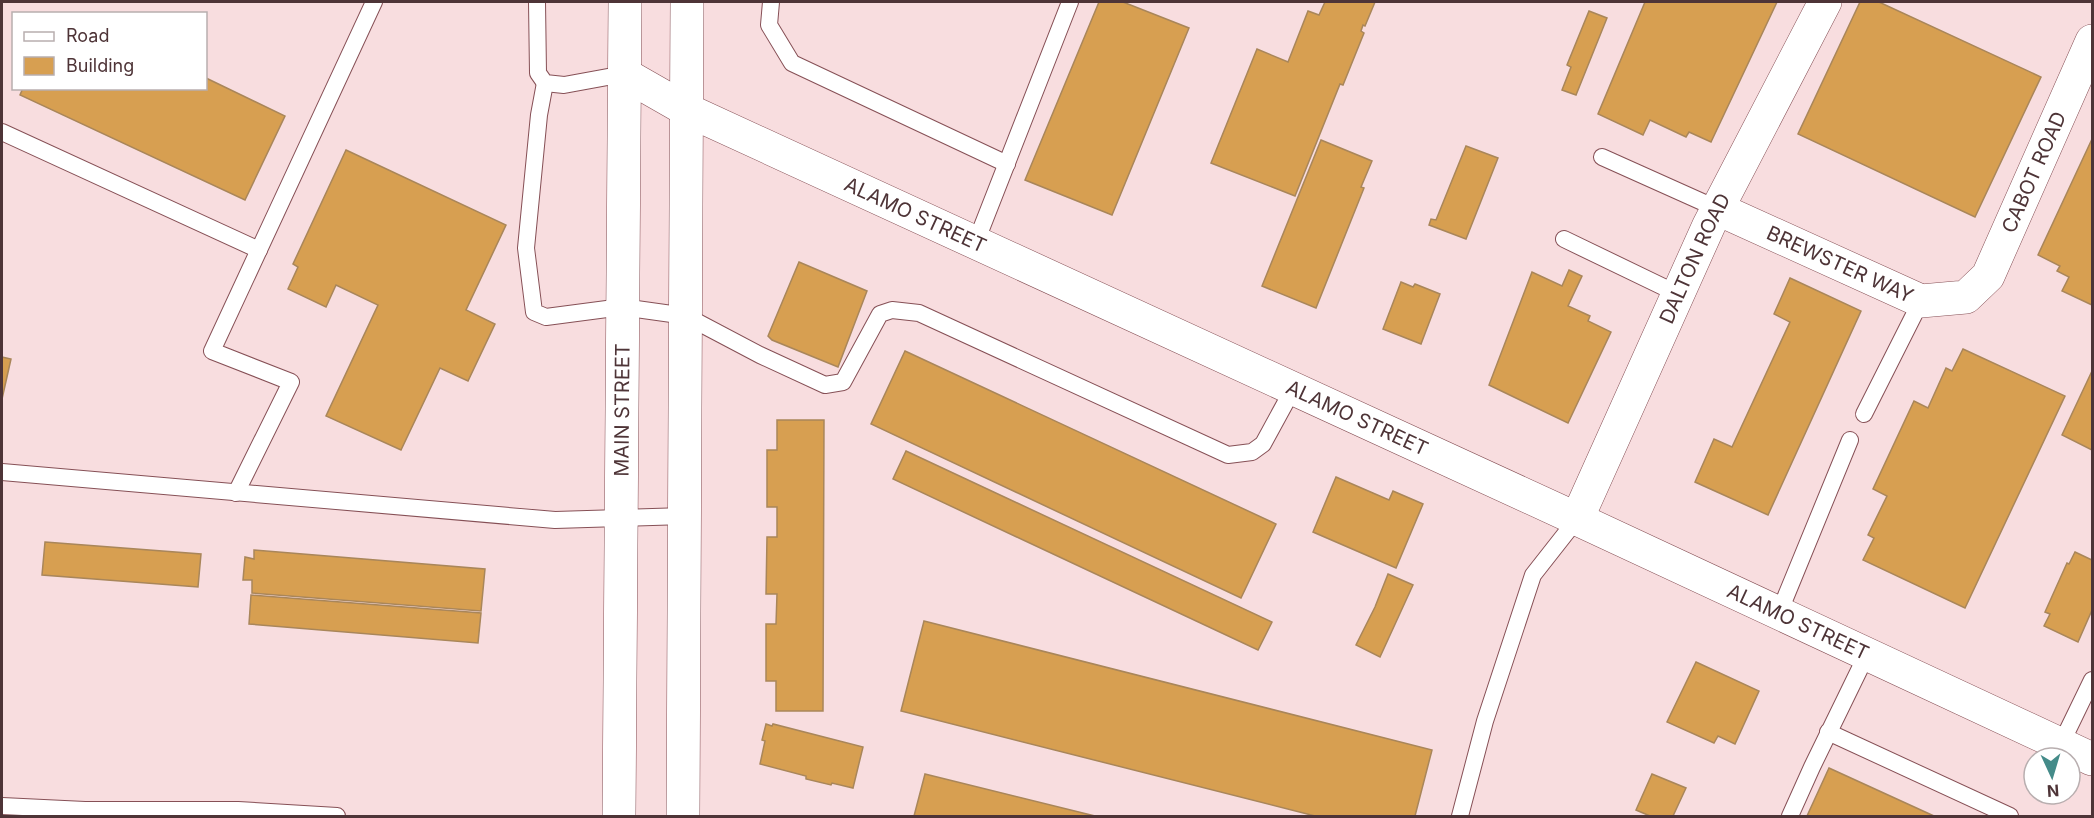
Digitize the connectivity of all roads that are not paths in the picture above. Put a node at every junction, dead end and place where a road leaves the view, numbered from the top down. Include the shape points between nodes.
1 (374, 2) edge
2 (537, 2) edge
3 (625, 2) edge
4 (687, 2) edge
5 (771, 2) edge
6 (1070, 2) edge
7 (1825, 2) edge
8 (2092, 41) edge
9 (624, 74) junction
10 (545, 83) junction
11 (687, 110) junction
12 (2, 132) edge
13 (1602, 157) dead end
14 (1007, 164) junction
15 (1718, 209) junction
16 (1564, 239) dead end
17 (976, 243) junction
18 (259, 250) junction
19 (1678, 294) junction
20 (1966, 297) joint
21 (1921, 301) junction
22 (622, 307) junction
23 (686, 316) junction
24 (1293, 389) junction
25 (1864, 414) dead end
26 (1850, 440) dead end
27 (2, 472) edge
28 (236, 493) junction
29 (685, 516) junction
30 (620, 518) junction
31 (1577, 519) junction
32 (1779, 614) junction
33 (1867, 654) junction
34 (2092, 680) edge
35 (1828, 732) junction
36 (2061, 744) junction
37 (2092, 759) edge
38 (2, 806) edge
39 (337, 816) edge
40 (619, 816) edge
41 (683, 816) edge
42 (1460, 816) edge
43 (1790, 816) edge
44 (2010, 816) edge

1 - 18 lane
2 - 10 lane via 538,72
3 - 9 street, MAIN STREET
4 - 11 street
5 - 14 lane via 769,25 792,63
6 - 14 lane
7 - 15 street, DALTON ROAD
8 - 20 street, CABOT ROAD via 1988,276
9 - 10 lane via 564,85
9 - 11 street, ALAMO STREET
9 - 22 street, MAIN STREET
10 - 22 lane via 526,248 534,312 546,317
11 - 17 street, ALAMO STREET
11 - 23 street
12 - 18 lane
13 - 15 lane
14 - 17 lane
15 - 19 street, DALTON ROAD
15 - 21 street, BREWSTER WAY
16 - 19 lane
17 - 24 street, ALAMO STREET
18 - 28 lane via 212,351 291,382
19 - 31 street, DALTON ROAD
20 - 21 street, BREWSTER WAY
21 - 25 lane
22 - 23 lane
22 - 30 street, MAIN STREET
23 - 24 lane via 760,355 832,385 843,382 880,314 892,310 919,313 1228,455 1252,452 1263,444
23 - 29 street
24 - 31 street, ALAMO STREET
26 - 32 lane
27 - 28 lane
28 - 30 lane via 555,520
29 - 30 lane
29 - 41 street
30 - 40 street, MAIN STREET
31 - 32 street, ALAMO STREET
31 - 42 lane via 1533,575 1485,721
32 - 33 street, ALAMO STREET
33 - 35 lane
33 - 36 street, ALAMO STREET
34 - 36 lane
35 - 43 lane
35 - 44 lane
36 - 37 street, ALAMO STREET
38 - 39 lane via 238,810

